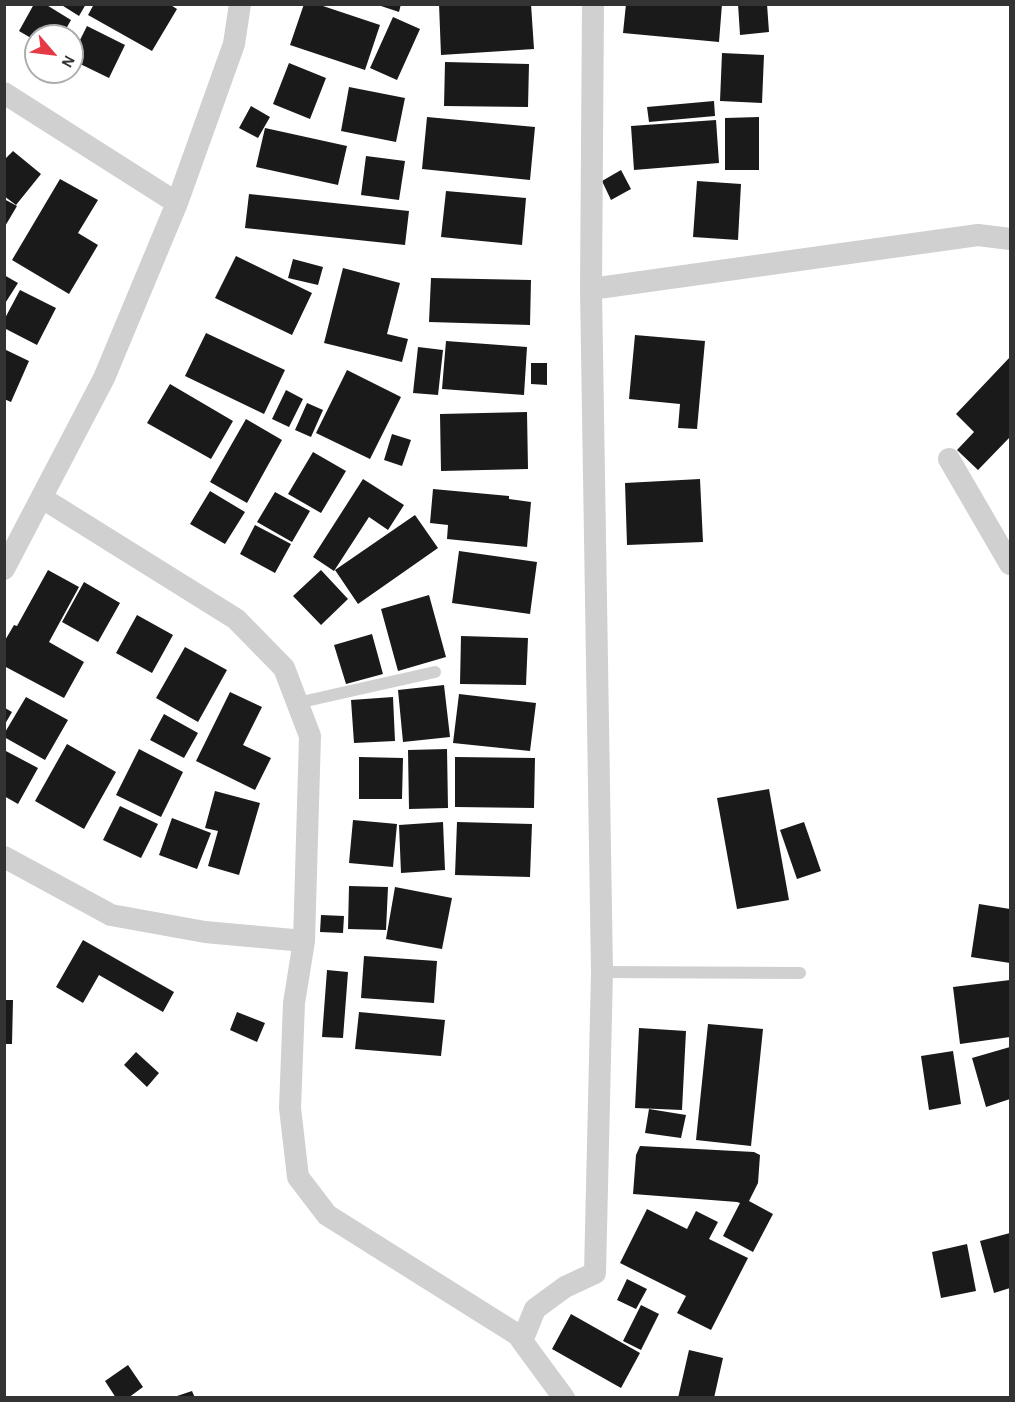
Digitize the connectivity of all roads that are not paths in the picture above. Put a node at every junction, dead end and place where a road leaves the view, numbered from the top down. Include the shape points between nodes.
1 (240, 4) edge
2 (593, 4) edge
3 (4, 93) edge
4 (177, 203) junction
5 (1011, 239) edge
6 (591, 289) junction
7 (949, 459) dead end
8 (42, 498) junction
9 (1011, 564) edge
10 (4, 569) edge
11 (435, 672) dead end
12 (297, 703) junction
13 (4, 857) edge
14 (304, 941) junction
15 (602, 972) junction
16 (800, 973) dead end
17 (522, 1341) junction
18 (564, 1398) edge

1 - 4 street via 234,44
2 - 6 street
3 - 4 street
4 - 8 street via 104,378
5 - 6 street via 978,235
6 - 15 street
7 - 9 street
8 - 10 street
8 - 12 street via 236,619 284,668
11 - 12 lane
12 - 14 street via 310,736
13 - 14 street via 111,915 205,932
14 - 17 street via 294,1003 290,1108 298,1177 327,1215
15 - 16 lane
15 - 17 street via 595,1273 535,1309
17 - 18 street

